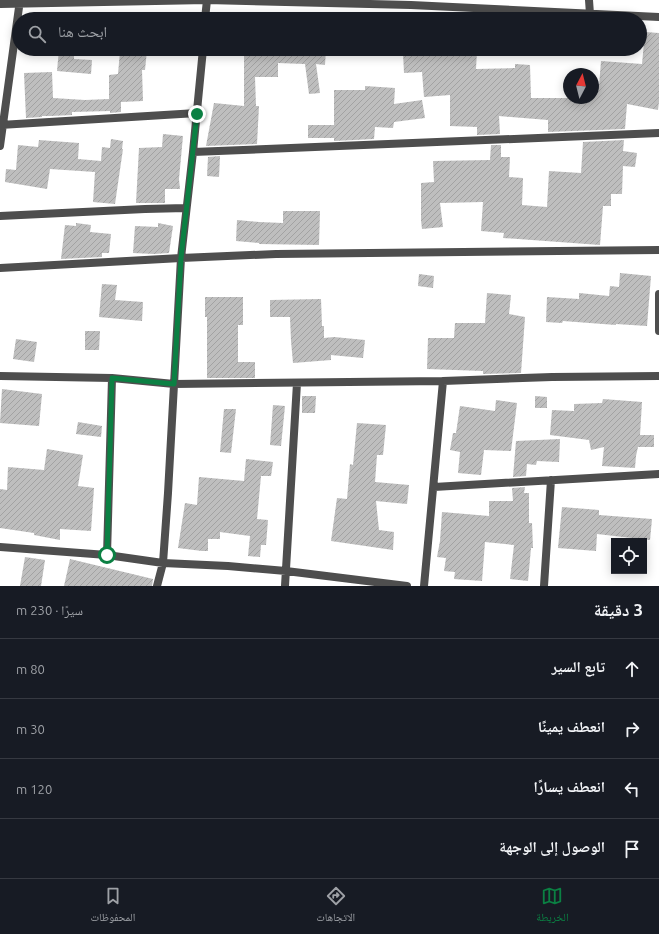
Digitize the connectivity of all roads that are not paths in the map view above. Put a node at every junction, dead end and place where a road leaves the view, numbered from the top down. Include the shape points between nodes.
1 (207, 0) edge
2 (589, 0) edge
3 (20, 2) edge
4 (411, 3) edge
5 (0, 4) edge
6 (19, 12) edge
7 (206, 12) edge
8 (557, 12) edge
9 (590, 12) edge
10 (647, 16) edge
11 (659, 17) edge
12 (12, 56) edge
13 (202, 56) edge
14 (197, 114) junction
15 (2, 125) edge
16 (659, 133) edge
17 (0, 146) edge
18 (193, 152) junction
19 (186, 208) junction
20 (0, 216) edge
21 (659, 250) edge
22 (181, 258) junction
23 (0, 268) edge
24 (659, 294) edge
25 (659, 331) edge
26 (0, 376) edge
27 (659, 376) edge
28 (112, 378) junction
29 (443, 381) junction
30 (297, 383) junction
31 (174, 384) junction
32 (659, 465) edge
33 (659, 474) edge
34 (659, 479) edge
35 (551, 480) junction
36 (434, 486) junction
37 (0, 547) edge
38 (107, 555) junction
39 (163, 563) junction
40 (286, 571) junction
41 (157, 586) edge
42 (285, 586) edge
43 (407, 586) edge
44 (424, 586) edge
45 (544, 586) edge

1 - 3 street
1 - 4 street
1 - 7 street
2 - 9 street
3 - 5 street
3 - 6 street
4 - 8 street
10 - 11 street
12 - 15 street
13 - 14 street
14 - 15 street
14 - 18 street
15 - 17 street
16 - 18 street
18 - 19 street
19 - 20 street
19 - 22 street
21 - 22 street via 276,254
22 - 23 street
22 - 31 street
24 - 25 street
26 - 28 street
27 - 29 street
28 - 31 street
28 - 38 street
29 - 30 street
29 - 36 street
30 - 31 street
30 - 40 street
31 - 39 street
32 - 33 street
33 - 34 street
33 - 35 street
35 - 36 street
35 - 45 street
36 - 44 street
37 - 38 street
38 - 39 street
39 - 40 street
39 - 41 street
40 - 42 street
40 - 43 street

